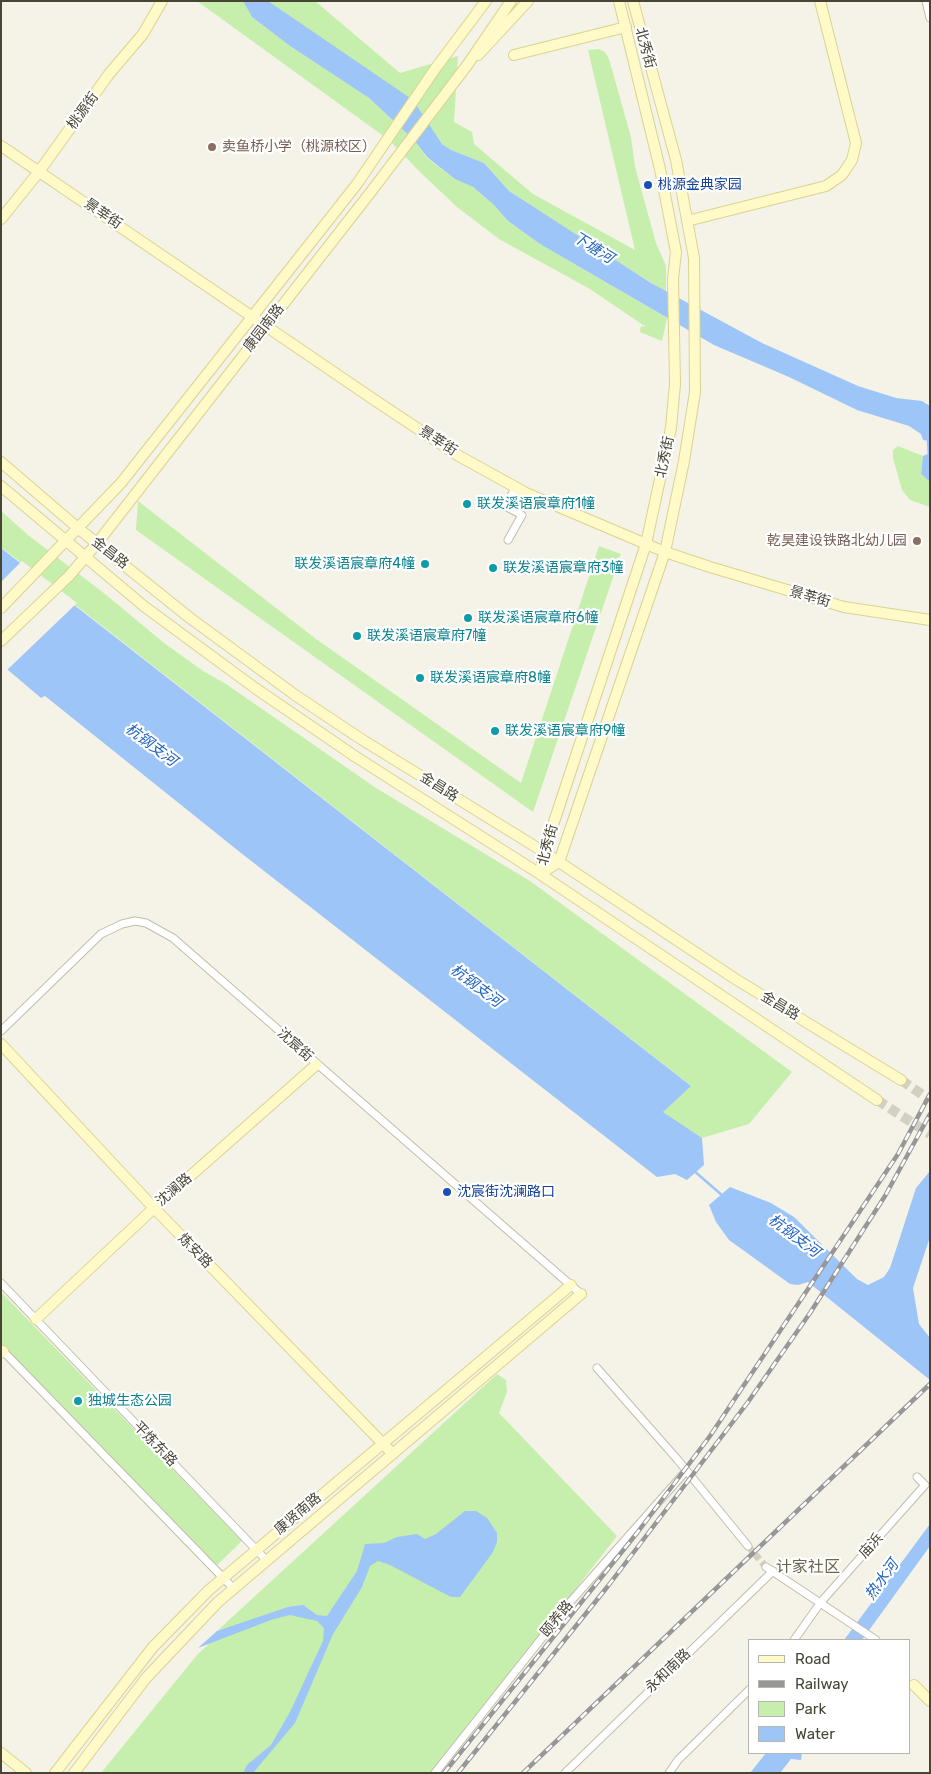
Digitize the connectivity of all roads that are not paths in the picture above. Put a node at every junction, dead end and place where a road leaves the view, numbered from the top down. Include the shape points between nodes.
1 (162, 1) edge
2 (486, 1) edge
3 (511, 1) edge
4 (528, 1) edge
5 (619, 1) edge
6 (633, 1) edge
7 (820, 1) edge
8 (926, 1) edge
9 (930, 18) edge
10 (626, 27) junction
11 (514, 54) dead end
12 (468, 64) junction
13 (1, 146) edge
14 (38, 172) junction
15 (1, 219) edge
16 (687, 221) junction
17 (250, 317) junction
18 (264, 326) junction
19 (1, 462) edge
20 (1, 486) edge
21 (516, 487) junction
22 (79, 529) junction
23 (508, 540) dead end
24 (67, 542) junction
25 (98, 542) junction
26 (646, 544) junction
27 (665, 552) junction
28 (87, 556) junction
29 (1, 608) edge
30 (930, 620) edge
31 (1, 642) edge
32 (544, 852) junction
33 (559, 862) junction
34 (540, 874) junction
35 (1, 1030) edge
36 (1, 1044) edge
37 (316, 1064) junction
38 (901, 1080) tunnel mouth
39 (877, 1100) tunnel mouth
40 (154, 1208) junction
41 (1, 1283) edge
42 (571, 1285) junction
43 (581, 1294) joint
44 (36, 1319) junction
45 (2, 1351) edge
46 (597, 1368) dead end
47 (382, 1443) junction
48 (392, 1454) junction
49 (686, 1471) junction
50 (917, 1476) dead end
51 (748, 1546) tunnel mouth
52 (256, 1550) junction
53 (268, 1561) junction
54 (766, 1567) tunnel mouth
55 (773, 1571) junction
56 (224, 1578) junction
57 (234, 1589) junction
58 (821, 1602) junction
59 (874, 1638) edge
60 (795, 1639) edge
61 (912, 1682) edge
62 (748, 1691) edge
63 (930, 1701) edge
64 (1, 1753) edge
65 (26, 1773) edge
66 (55, 1773) edge
67 (74, 1773) edge
68 (435, 1773) edge
69 (565, 1773) edge
70 (669, 1773) edge

1 - 14 main road, 桃源街 via 143,34 109,74
2 - 17 main road, 康园南路 via 381,151
3 - 12 main road, 康园南路
4 - 12 main road via 490,45
5 - 10 main road, 北秀街
6 - 16 main road, 北秀街 via 676,160
7 - 16 main road via 856,143 852,160 842,175 826,186
8 - 9 street
10 - 11 main road
10 - 26 main road, 北秀街 via 676,252 672,428
12 - 18 main road, 康园南路
13 - 14 main road, 景莘街
14 - 15 main road, 桃源街
14 - 17 main road, 景莘街
16 - 27 main road, 北秀街 via 694,258 695,392
17 - 18 main road, 景莘街
17 - 22 main road, 康园南路 via 121,483
18 - 21 main road, 景莘街 via 459,456
18 - 25 main road, 康园南路
19 - 22 main road, 金昌路
20 - 24 main road, 金昌路
21 - 23 street via 505,506 522,515
21 - 26 main road, 景莘街 via 578,517
22 - 24 main road, 康园南路
22 - 25 main road, 金昌路
24 - 28 main road, 金昌路
24 - 29 main road, 康园南路
25 - 28 main road, 康园南路
25 - 32 main road, 金昌路 via 190,618 295,695
26 - 27 main road, 景莘街
26 - 32 main road, 北秀街
27 - 30 main road, 景莘街 via 844,606
27 - 33 main road, 北秀街
28 - 31 main road, 康园南路
28 - 34 main road, 金昌路 via 146,607 255,688 356,757
32 - 33 main road, 金昌路
32 - 34 main road, 北秀街
33 - 34 main road, 北秀街
33 - 38 main road, 金昌路 via 737,980
34 - 39 main road, 金昌路
35 - 37 street, 沈宸街 via 101,934 135,921 146,923 172,938
36 - 40 main road, 炼安路
37 - 40 main road, 沈澜路
37 - 42 street, 沈宸街
40 - 44 main road, 沈澜路
40 - 47 main road, 炼安路
41 - 44 street, 平炼东路
42 - 43 street, 沈宸街
42 - 47 main road, 康贤南路
43 - 48 main road, 康贤南路
44 - 52 street, 平炼东路
45 - 56 street
46 - 49 street
47 - 48 main road, 炼安路
47 - 52 main road, 康贤南路
48 - 53 main road, 康贤南路
49 - 51 street
49 - 68 street, 颐养路 via 572,1600
50 - 58 street, 庙浜 via 925,1485
52 - 53 street, 平炼东路
52 - 56 main road, 康贤南路
53 - 57 main road, 康贤南路
54 - 55 street
55 - 58 street
55 - 69 street, 永和南路
56 - 57 street
56 - 66 main road, 康贤南路 via 153,1647
57 - 67 main road, 康贤南路 via 195,1624 146,1678
58 - 59 street
58 - 60 street, 庙浜
61 - 63 main road
62 - 70 street via 678,1760
64 - 65 main road

